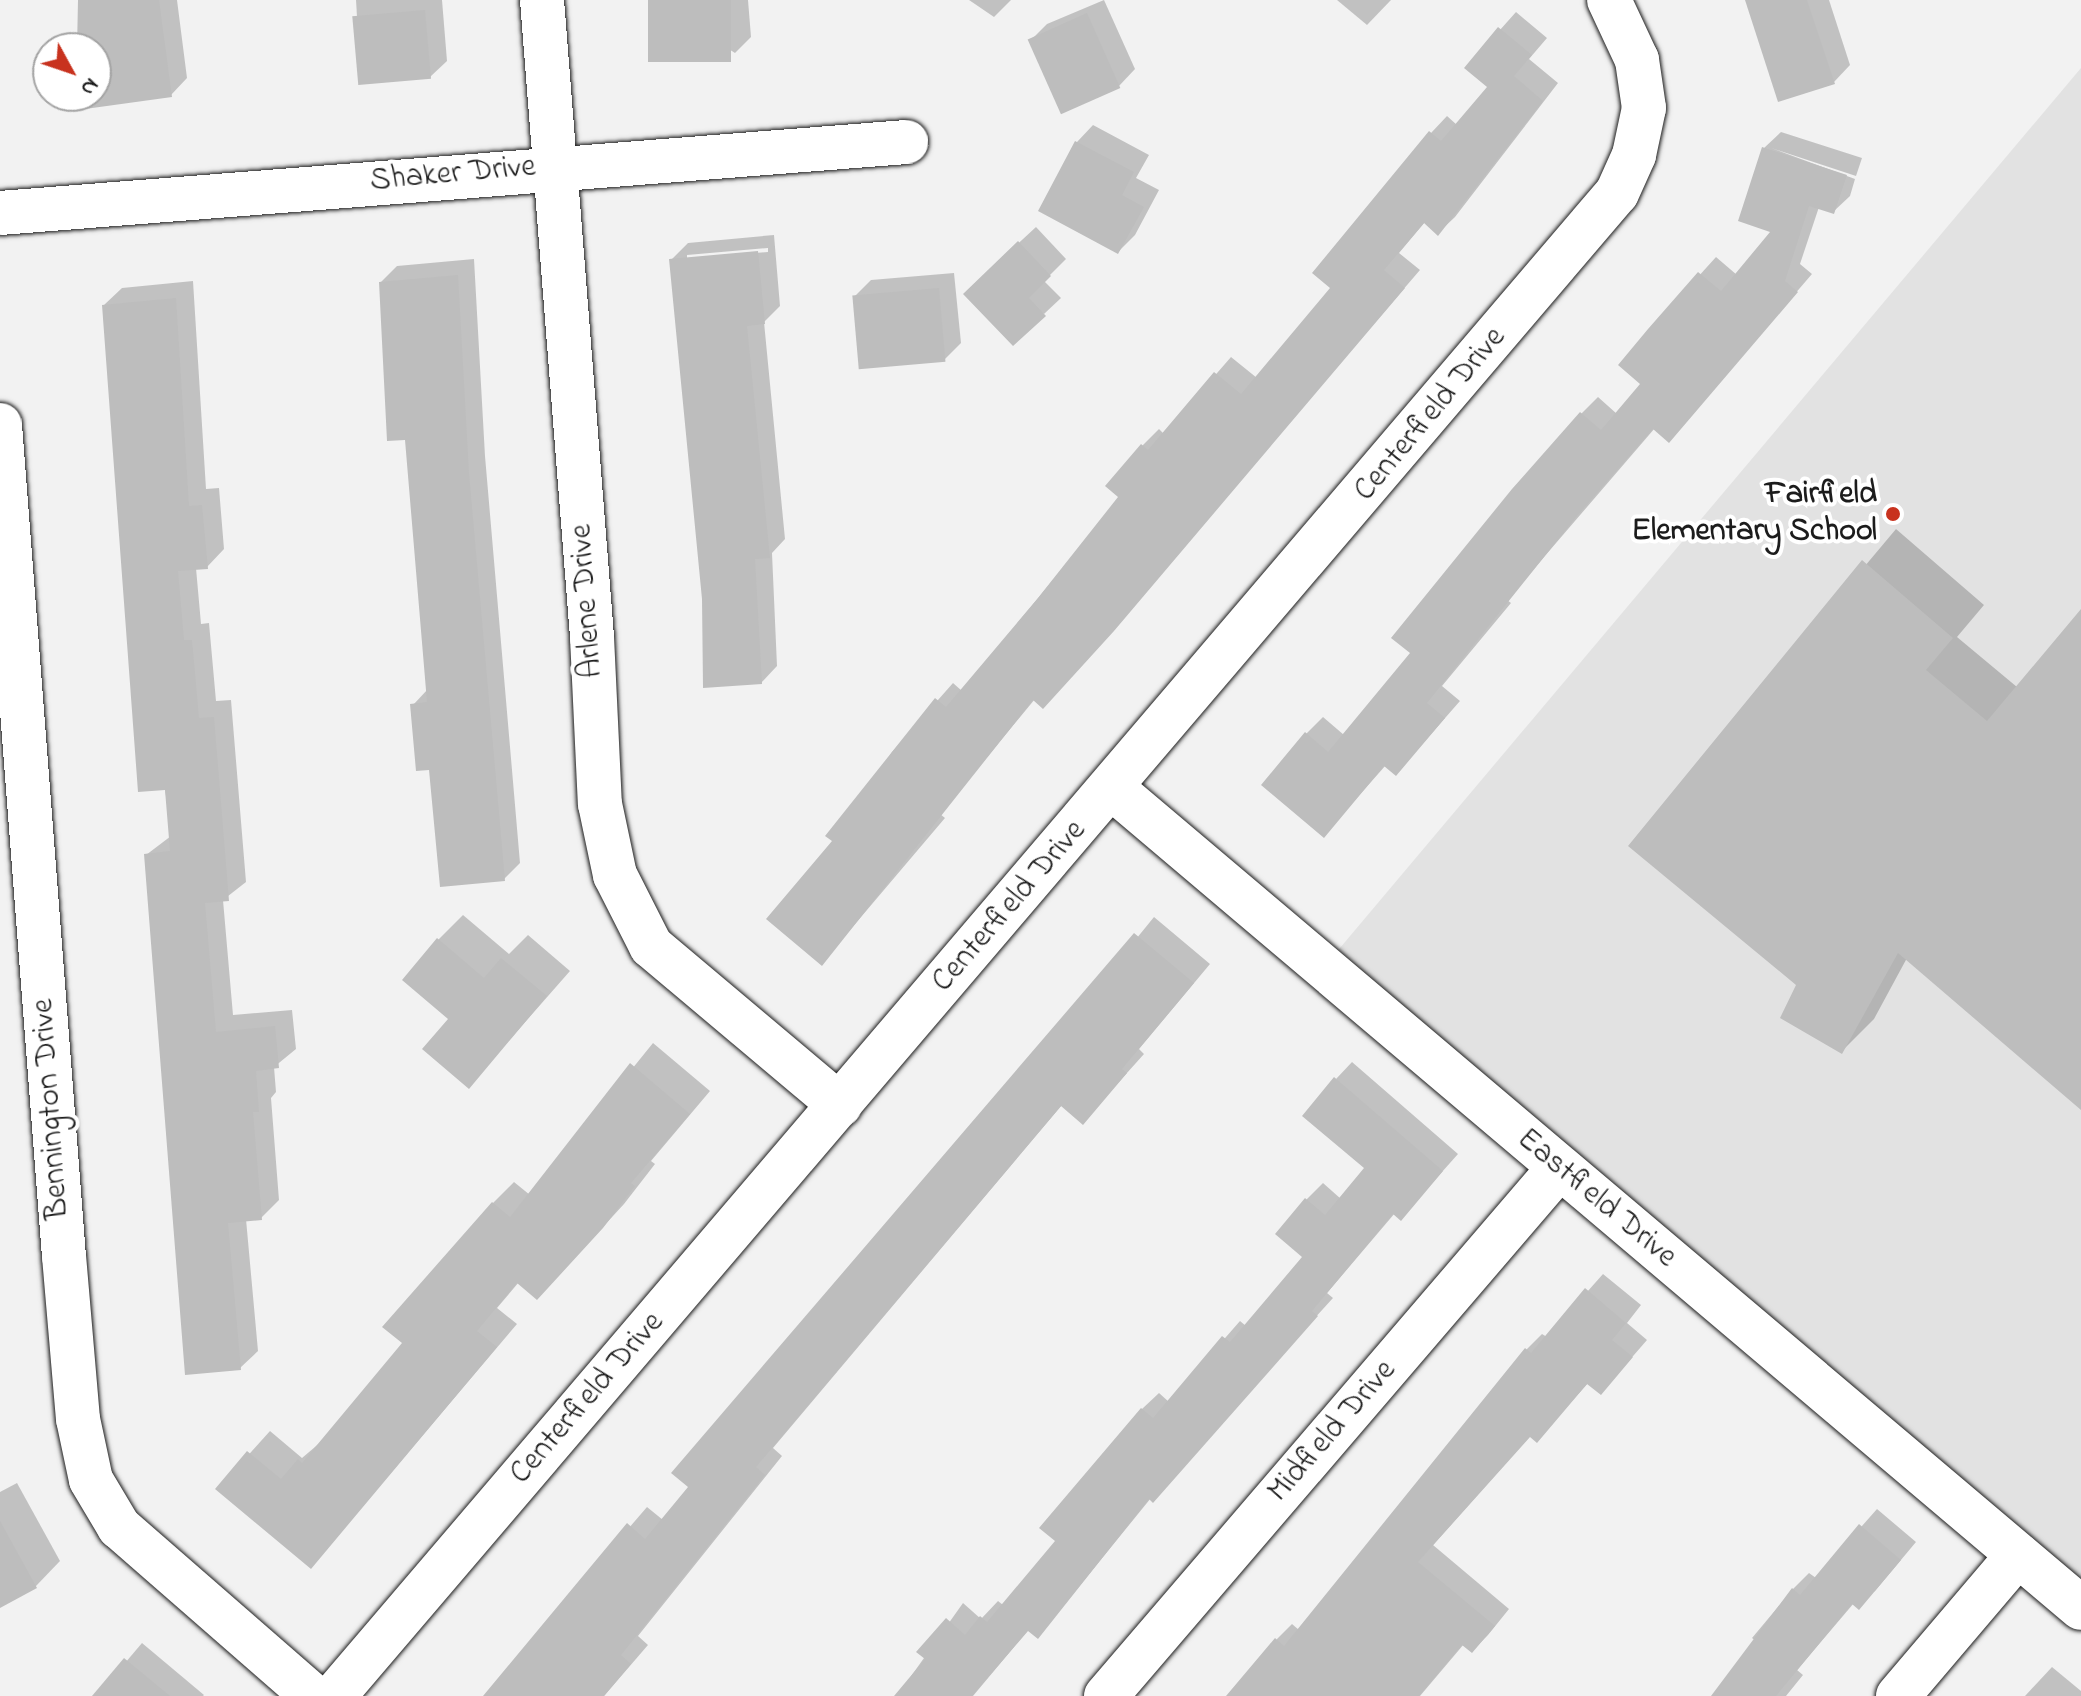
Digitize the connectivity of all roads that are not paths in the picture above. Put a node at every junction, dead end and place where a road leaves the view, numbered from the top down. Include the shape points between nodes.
1 (542, 0) edge
2 (1609, 0) edge
3 (906, 142) dead end
4 (556, 167) junction
5 (0, 213) edge
6 (0, 425) edge
7 (1112, 788) junction
8 (840, 1105) junction
9 (1559, 1168) junction
10 (2018, 1555) junction
11 (2081, 1608) edge
12 (313, 1696) edge
13 (334, 1696) edge
14 (1106, 1696) edge
15 (1898, 1696) edge

1 - 4 street, Arlene Drive
2 - 7 street, Centerfield Drive via 1637,60 1643,96 1634,155 1617,193
3 - 4 street, Shaker Drive
4 - 5 street, Shaker Drive
4 - 8 street, Arlene Drive via 600,804 615,875 651,946
6 - 12 street, Bennington Drive via 78,1419 91,1480 119,1527
7 - 8 street, Centerfield Drive
7 - 9 street, Eastfield Drive
8 - 13 street, Centerfield Drive
9 - 10 street, Eastfield Drive
9 - 14 street, Midfield Drive
10 - 11 street, Eastfield Drive
10 - 15 street

